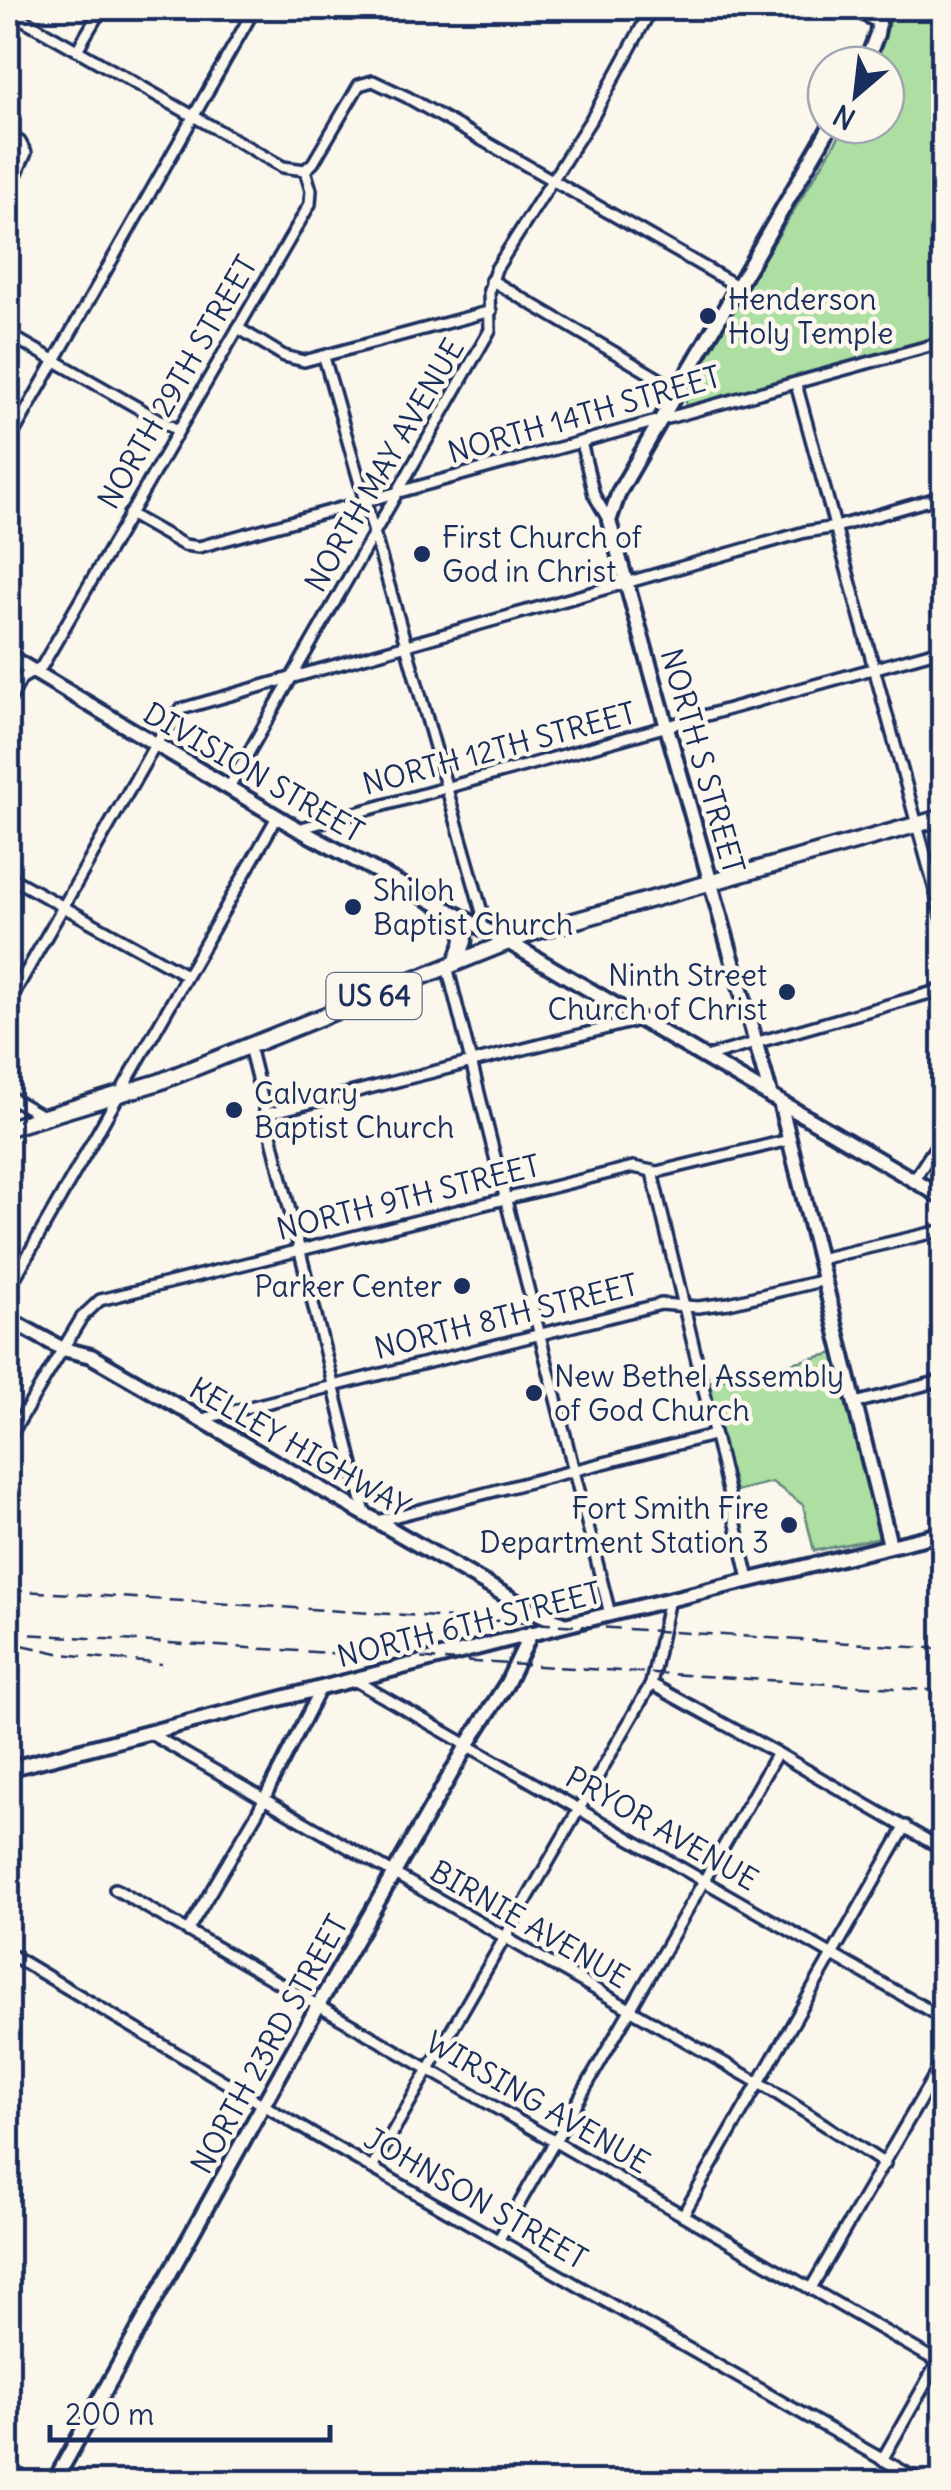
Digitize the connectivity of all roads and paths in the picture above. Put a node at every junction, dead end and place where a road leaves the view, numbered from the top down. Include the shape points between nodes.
1 (102, 8) edge
2 (255, 8) edge
3 (652, 8) edge
4 (849, 8) edge
5 (881, 8) edge
6 (8, 13) edge
7 (879, 24) junction
8 (872, 45) edge
9 (77, 50) junction
10 (194, 116) junction
11 (8, 135) edge
12 (819, 145) edge
13 (304, 170) junction
14 (554, 180) junction
15 (8, 192) edge
16 (490, 280) junction
17 (738, 286) junction
18 (491, 311) junction
19 (238, 328) junction
20 (8, 334) edge
21 (944, 342) edge
22 (324, 357) junction
23 (54, 360) junction
24 (796, 384) junction
25 (678, 390) junction
26 (662, 419) junction
27 (177, 430) junction
28 (8, 442) edge
29 (581, 442) junction
30 (398, 492) junction
31 (944, 496) edge
32 (366, 501) junction
33 (129, 514) junction
34 (609, 521) junction
35 (836, 527) junction
36 (374, 533) junction
37 (626, 582) junction
38 (405, 644) junction
39 (944, 649) edge
40 (8, 656) edge
41 (872, 668) junction
42 (33, 671) junction
43 (292, 678) junction
44 (8, 704) edge
45 (666, 728) junction
46 (156, 743) junction
47 (228, 787) junction
48 (445, 788) junction
49 (277, 817) junction
50 (944, 817) edge
51 (916, 826) junction
52 (298, 829) junction
53 (8, 876) edge
54 (713, 882) junction
55 (62, 906) junction
56 (462, 919) junction
57 (944, 924) edge
58 (480, 928) junction
59 (508, 942) junction
60 (452, 965) junction
61 (186, 976) junction
62 (944, 989) edge
63 (8, 1004) edge
64 (639, 1020) junction
65 (756, 1042) junction
66 (249, 1046) junction
67 (704, 1058) junction
68 (472, 1062) junction
69 (119, 1094) junction
70 (8, 1096) edge
71 (776, 1099) junction
72 (266, 1114) junction
73 (44, 1117) junction
74 (8, 1128) edge
75 (944, 1134) edge
76 (789, 1140) junction
77 (652, 1172) junction
78 (914, 1181) junction
79 (944, 1198) edge
80 (506, 1200) junction
81 (944, 1230) edge
82 (300, 1250) junction
83 (819, 1259) junction
84 (824, 1280) junction
85 (8, 1290) edge
86 (684, 1306) junction
87 (8, 1320) edge
88 (540, 1334) junction
89 (63, 1349) junction
90 (944, 1380) edge
91 (334, 1385) junction
92 (855, 1403) junction
93 (202, 1419) junction
94 (713, 1435) junction
95 (8, 1440) edge
96 (574, 1470) junction
97 (371, 1517) junction
98 (944, 1532) edge
99 (890, 1545) junction
100 (749, 1579) junction
101 (669, 1599) junction
102 (610, 1614) junction
103 (564, 1625) junction
104 (531, 1634) junction
105 (652, 1678) junction
106 (354, 1680) junction
107 (321, 1688) junction
108 (146, 1732) junction
109 (468, 1744) junction
110 (777, 1752) junction
111 (8, 1769) edge
112 (264, 1800) junction
113 (579, 1809) junction
114 (906, 1826) junction
115 (944, 1850) edge
116 (394, 1874) junction
117 (704, 1881) junction
118 (114, 1889) dead end
119 (188, 1930) junction
120 (504, 1937) junction
121 (8, 1954) edge
122 (833, 1956) junction
123 (319, 2004) junction
124 (629, 2010) junction
125 (944, 2020) edge
126 (944, 2059) edge
127 (430, 2067) junction
128 (758, 2084) junction
129 (263, 2104) junction
130 (554, 2140) junction
131 (885, 2164) junction
132 (372, 2168) junction
133 (683, 2214) junction
134 (499, 2239) junction
135 (811, 2288) junction
136 (882, 2460) junction
137 (54, 2482) edge
138 (922, 2482) edge

1 - 9 street
2 - 10 street
3 - 14 street
4 - 7 street
5 - 7 street
6 - 9 street
7 - 8 street
9 - 10 street
10 - 13 street via 283,168
10 - 23 street
11 - 15 street via 26,153
12 - 17 street
13 - 14 street via 359,85 373,81
13 - 19 street, NORTH 29TH STREET via 310,204
14 - 16 street
14 - 17 street
16 - 18 street, NORTH MAY AVENUE
16 - 25 street
17 - 25 street
18 - 22 street
18 - 30 street, NORTH MAY AVENUE via 490,330
19 - 22 street via 294,360
19 - 27 street, NORTH 29TH STREET
20 - 23 street
21 - 24 street, NORTH 14TH STREET
22 - 32 street
23 - 27 street
23 - 28 street
24 - 26 street, NORTH 14TH STREET
24 - 35 street
25 - 26 street
26 - 29 street, NORTH 14TH STREET
26 - 34 street
27 - 33 street, NORTH 29TH STREET
29 - 30 street, NORTH 14TH STREET
29 - 34 street, NORTH S STREET via 594,496
30 - 32 street, NORTH 14TH STREET
30 - 36 street, NORTH MAY AVENUE
31 - 35 street
32 - 33 street, NORTH 14TH STREET via 199,548
32 - 36 street
33 - 42 street, NORTH 29TH STREET via 42,666
34 - 37 street, NORTH S STREET
35 - 37 street
35 - 41 street
36 - 38 street
36 - 43 street, NORTH MAY AVENUE
37 - 38 street
37 - 45 street, NORTH S STREET
38 - 43 street
38 - 48 street
39 - 41 street, NORTH 12TH STREET
40 - 42 street, DIVISION STREET
41 - 45 street, NORTH 12TH STREET
41 - 51 street
42 - 44 street, NORTH 29TH STREET
42 - 46 street, DIVISION STREET
43 - 46 street via 182,709
43 - 47 street, NORTH MAY AVENUE
45 - 48 street, NORTH 12TH STREET
45 - 54 street, NORTH S STREET
46 - 47 street, DIVISION STREET
46 - 55 street
47 - 49 street, DIVISION STREET
48 - 52 street, NORTH 12TH STREET
48 - 58 street via 482,912
49 - 52 street, DIVISION STREET
49 - 61 street
50 - 51 main road, US 64
51 - 54 main road, US 64
51 - 57 street
52 - 56 street, DIVISION STREET
53 - 55 street
54 - 59 main road, US 64
54 - 65 street, NORTH S STREET
55 - 61 street
55 - 63 street
56 - 58 street, DIVISION STREET
56 - 60 main road via 463,945
58 - 59 street, DIVISION STREET
59 - 60 main road, US 64
59 - 64 street, DIVISION STREET
60 - 66 main road, US 64
60 - 68 street
61 - 69 street
62 - 65 street
64 - 67 street, DIVISION STREET
64 - 68 street
65 - 67 street
65 - 71 street, NORTH S STREET
66 - 69 main road, US 64
66 - 72 street
67 - 71 street, DIVISION STREET
68 - 72 street
68 - 80 street
69 - 73 main road, US 64
69 - 85 street
70 - 73 street
71 - 76 street, NORTH S STREET
71 - 78 street, DIVISION STREET
72 - 82 street
73 - 74 main road, US 64
75 - 78 street
76 - 77 street, NORTH 9TH STREET
76 - 83 street, NORTH S STREET
77 - 80 street, NORTH 9TH STREET via 633,1167
77 - 86 street
78 - 79 street, DIVISION STREET
80 - 82 street, NORTH 9TH STREET
80 - 88 street
81 - 83 street
82 - 89 street, NORTH 9TH STREET via 100,1300
82 - 91 street
83 - 84 street, NORTH S STREET
84 - 86 street, NORTH 8TH STREET via 729,1303
84 - 92 street, NORTH S STREET
86 - 88 street, NORTH 8TH STREET via 661,1304
86 - 94 street
87 - 89 street, KELLEY HIGHWAY
88 - 91 street, NORTH 8TH STREET
88 - 96 street
89 - 93 street, KELLEY HIGHWAY via 91,1356
89 - 95 street, NORTH 9TH STREET
90 - 92 street
91 - 93 street, NORTH 8TH STREET
91 - 97 street
92 - 99 street, NORTH S STREET
93 - 97 street, KELLEY HIGHWAY
94 - 96 street
94 - 100 street
96 - 97 street
96 - 102 street
97 - 103 street, KELLEY HIGHWAY
98 - 99 street, NORTH 6TH STREET
99 - 100 street, NORTH 6TH STREET
100 - 101 street, NORTH 6TH STREET
101 - 102 street, NORTH 6TH STREET
101 - 105 street
102 - 103 street, NORTH 6TH STREET
103 - 104 street, NORTH 6TH STREET
104 - 106 street, NORTH 6TH STREET
104 - 109 street, NORTH 23RD STREET
105 - 110 street
105 - 113 street
106 - 107 street, NORTH 6TH STREET
106 - 109 street, PRYOR AVENUE
107 - 108 street, NORTH 6TH STREET
107 - 112 street
108 - 111 street, NORTH 6TH STREET
108 - 112 street, BIRNIE AVENUE
109 - 113 street, PRYOR AVENUE
109 - 116 street, NORTH 23RD STREET
110 - 114 street
110 - 117 street
112 - 116 street, BIRNIE AVENUE
112 - 119 street
113 - 117 street, PRYOR AVENUE
113 - 120 street
114 - 115 street
114 - 122 street
116 - 120 street, BIRNIE AVENUE
116 - 123 street, NORTH 23RD STREET
117 - 122 street, PRYOR AVENUE
117 - 124 street
118 - 119 street, WIRSING AVENUE
119 - 123 street, WIRSING AVENUE
120 - 124 street, BIRNIE AVENUE
120 - 127 street
121 - 129 street, JOHNSON STREET
122 - 125 street, PRYOR AVENUE
122 - 128 street
123 - 127 street, WIRSING AVENUE
123 - 129 street, NORTH 23RD STREET
124 - 128 street, BIRNIE AVENUE
124 - 130 street
126 - 131 street
127 - 130 street, WIRSING AVENUE
127 - 132 street
128 - 131 street, BIRNIE AVENUE
128 - 133 street
129 - 132 street, JOHNSON STREET
129 - 137 street, NORTH 23RD STREET
130 - 133 street, WIRSING AVENUE
130 - 134 street
131 - 135 street
132 - 134 street, JOHNSON STREET
133 - 135 street, WIRSING AVENUE
134 - 136 street, JOHNSON STREET
135 - 136 street, WIRSING AVENUE via 934,2361
136 - 138 street, JOHNSON STREET

